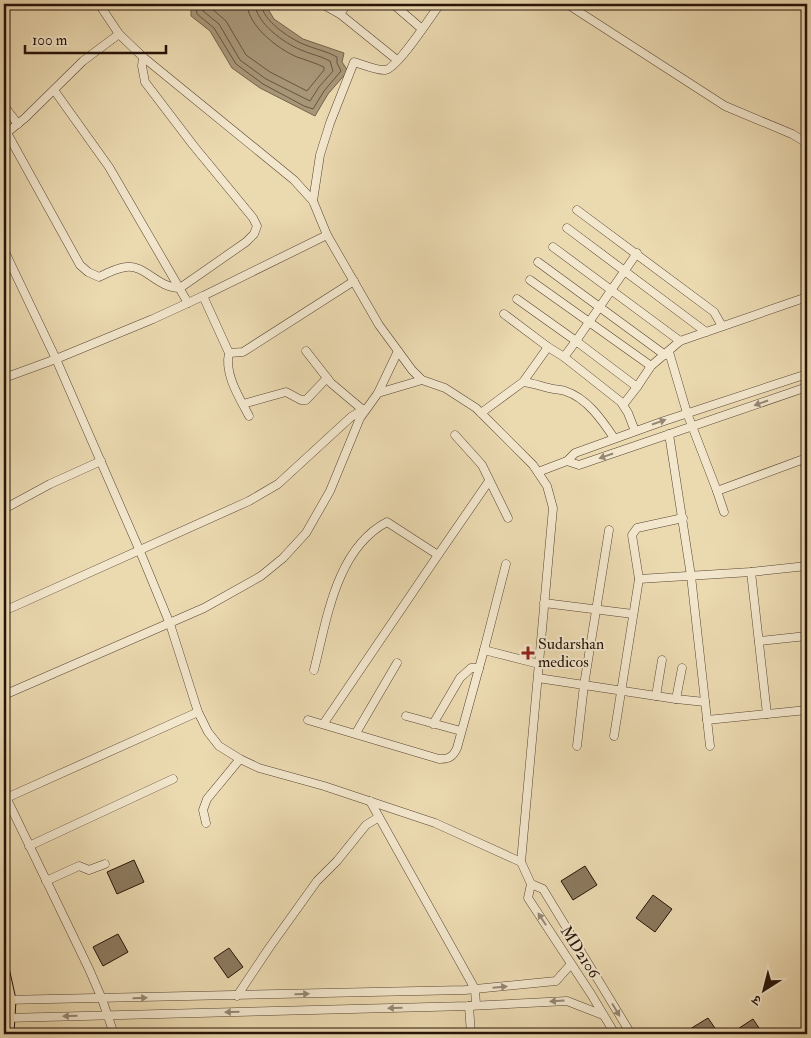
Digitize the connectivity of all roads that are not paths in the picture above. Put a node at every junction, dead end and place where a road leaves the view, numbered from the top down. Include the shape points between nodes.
1 (99, 4) edge
2 (322, 4) edge
3 (347, 4) edge
4 (393, 4) edge
5 (440, 4) edge
6 (567, 4) edge
7 (340, 14) junction
8 (422, 29) junction
9 (119, 34) junction
10 (143, 57) junction
11 (397, 60) junction
12 (54, 90) junction
13 (4, 106) edge
14 (18, 124) junction
15 (5, 134) edge
16 (807, 143) edge
17 (313, 201) junction
18 (577, 210) dead end
19 (567, 228) dead end
20 (327, 235) junction
21 (553, 247) dead end
22 (4, 250) edge
23 (637, 254) junction
24 (538, 262) dead end
25 (625, 272) junction
26 (530, 280) dead end
27 (354, 281) junction
28 (180, 288) junction
29 (612, 291) junction
30 (203, 296) junction
31 (807, 297) edge
32 (517, 299) dead end
33 (188, 303) junction
34 (600, 306) junction
35 (504, 314) dead end
36 (589, 322) junction
37 (722, 326) junction
38 (706, 332) junction
39 (576, 340) junction
40 (680, 341) junction
41 (548, 347) junction
42 (306, 351) dead end
43 (398, 351) junction
44 (229, 353) junction
45 (667, 353) junction
46 (564, 358) junction
47 (56, 359) junction
48 (651, 366) junction
49 (807, 374) edge
50 (4, 378) edge
51 (327, 378) junction
52 (422, 380) junction
53 (523, 382) junction
54 (637, 387) junction
55 (807, 387) edge
56 (378, 393) junction
57 (243, 404) junction
58 (623, 406) junction
59 (365, 408) junction
60 (481, 413) junction
61 (687, 413) junction
62 (249, 416) dead end
63 (692, 426) junction
64 (635, 431) junction
65 (669, 434) junction
66 (455, 436) dead end
67 (614, 438) junction
68 (101, 461) junction
69 (567, 461) junction
70 (807, 468) edge
71 (538, 472) junction
72 (490, 481) junction
73 (717, 491) junction
74 (4, 509) edge
75 (724, 512) dead end
76 (508, 518) dead end
77 (683, 518) junction
78 (609, 530) dead end
79 (139, 549) junction
80 (438, 555) junction
81 (506, 564) dead end
82 (807, 566) edge
83 (751, 572) junction
84 (691, 576) junction
85 (639, 580) junction
86 (544, 603) junction
87 (596, 609) junction
88 (4, 611) edge
89 (633, 614) junction
90 (170, 624) junction
91 (807, 636) edge
92 (759, 641) junction
93 (484, 650) junction
94 (662, 660) dead end
95 (397, 663) dead end
96 (539, 664) junction
97 (479, 668) junction
98 (682, 668) dead end
99 (314, 670) dead end
100 (538, 678) junction
101 (584, 685) junction
102 (620, 690) junction
103 (4, 695) edge
104 (656, 696) junction
105 (676, 699) junction
106 (705, 702) junction
107 (807, 710) edge
108 (198, 712) junction
109 (767, 714) junction
110 (406, 716) dead end
111 (308, 720) dead end
112 (707, 720) junction
113 (324, 723) junction
114 (433, 724) junction
115 (461, 731) junction
116 (356, 733) junction
117 (614, 736) dead end
118 (577, 746) dead end
119 (710, 746) dead end
120 (240, 760) junction
121 (173, 779) dead end
122 (4, 797) edge
123 (370, 802) junction
124 (379, 817) junction
125 (206, 823) dead end
126 (29, 846) junction
127 (521, 862) junction
128 (105, 864) dead end
129 (46, 881) junction
130 (531, 884) junction
131 (571, 964) junction
132 (4, 973) edge
133 (475, 989) junction
134 (454, 990) junction
135 (237, 996) junction
136 (102, 999) junction
137 (7, 1000) edge
138 (456, 1006) junction
139 (473, 1006) junction
140 (603, 1015) junction
141 (107, 1016) junction
142 (7, 1018) edge
143 (8, 1034) edge
144 (114, 1034) edge
145 (471, 1034) edge
146 (615, 1034) edge
147 (631, 1034) edge

1 - 9 street, MD2106
2 - 7 street
3 - 7 street
4 - 8 street
5 - 8 street
6 - 16 street via 725,106
7 - 11 street
8 - 11 street
9 - 10 street, MD2106
9 - 12 street via 83,61
10 - 17 street, MD2106 via 294,180
10 - 28 street via 146,82 257,226 246,242
11 - 17 street via 384,70 354,62 320,154
12 - 14 street
12 - 28 street via 110,167
13 - 14 street
14 - 15 street
15 - 28 street via 80,265 99,277 126,266 135,267 170,288
17 - 20 street, MD2106
18 - 23 street
19 - 25 street
20 - 27 street, MD2106
20 - 30 street
21 - 29 street
22 - 47 street
23 - 25 street
23 - 37 street via 714,312
24 - 34 street
25 - 29 street
25 - 38 street
26 - 36 street
27 - 43 street, MD2106
27 - 44 street via 243,352
28 - 33 street
29 - 34 street
29 - 40 street
30 - 33 street
30 - 44 street
31 - 37 street
32 - 39 street
33 - 47 street
34 - 36 street
34 - 45 street
35 - 41 street
36 - 39 street
36 - 48 street
37 - 38 street
38 - 40 street
39 - 46 street
39 - 54 street
40 - 45 street
41 - 46 street
41 - 53 street
42 - 51 street
43 - 52 street, MD2106
43 - 56 street
44 - 57 street via 228,368
45 - 48 street
45 - 61 street
46 - 58 street
47 - 50 street
47 - 68 street
48 - 54 street
49 - 61 street
51 - 57 street via 306,400 286,392
51 - 59 street
52 - 56 street
52 - 60 street, MD2106 via 445,388
53 - 60 street
53 - 67 street via 575,395 600,416
54 - 58 street
55 -> 63 street
56 - 59 street
57 - 62 street
58 - 64 street
59 - 79 street via 278,484 249,502
59 - 90 street via 330,492 306,533 283,558 255,580
60 - 71 street, MD2106 via 534,464
61 - 63 street
64 -> 61 street
63 - 65 street
63 - 73 street
64 - 67 street
65 -> 69 street via 579,465
65 - 77 street
66 - 72 street via 482,465
67 - 69 street via 575,453
68 - 74 street
68 - 79 street
69 - 71 street
70 - 73 street via 801,460
71 - 86 street, MD2106 via 547,486 553,508
72 - 76 street
72 - 80 street
73 - 75 street
77 - 84 street
77 - 85 street via 637,528 632,534
78 - 87 street
79 - 88 street
79 - 90 street
80 - 99 street via 387,522 373,531 346,564 337,584
80 - 113 street
81 - 93 street
82 - 83 street
83 - 84 street
83 - 92 street
84 - 85 street
84 - 106 street
85 - 89 street
86 - 87 street
86 - 96 street, MD2106
87 - 89 street
87 - 101 street
89 - 102 street
90 - 103 street
90 - 108 street
91 - 92 street
92 - 109 street
93 - 96 street
93 - 97 street
94 - 104 street
95 - 116 street
96 - 100 street, MD2106
97 - 114 street via 471,668 460,678
97 - 115 street
98 - 105 street
100 - 101 street
100 - 127 street, MD2106
101 - 102 street
101 - 118 street
102 - 104 street
102 - 117 street
104 - 105 street
105 - 106 street
106 - 112 street
107 - 109 street
108 - 120 street via 219,746
108 - 122 street
109 - 112 street
110 - 114 street
111 - 113 street
112 - 119 street
113 - 116 street
114 - 115 street
115 - 116 street via 454,755 447,759
120 - 123 street
120 - 125 street via 206,799 203,810
121 - 126 street
122 - 126 street
123 - 124 street
123 - 127 street via 435,823
124 - 133 street
124 - 135 street via 366,825 318,881
126 - 129 street
127 - 130 street, MD2106
128 - 129 street via 89,870 80,866
129 - 136 street
131 -> 130 street, MD2106 via 528,898
130 -> 147 street, MD2106 via 543,889
133 -> 131 street via 556,982
131 - 140 street, MD2106
132 - 137 main road
133 - 134 street
133 - 139 street
135 -> 134 street
134 - 138 street
136 -> 135 street
136 - 137 street
136 - 141 street
137 - 142 main road
138 - 139 street
138 -> 141 street
140 -> 139 street via 567,1001
139 - 145 street
140 - 146 street, MD2106
141 -> 142 street
141 - 144 street
142 - 143 main road

